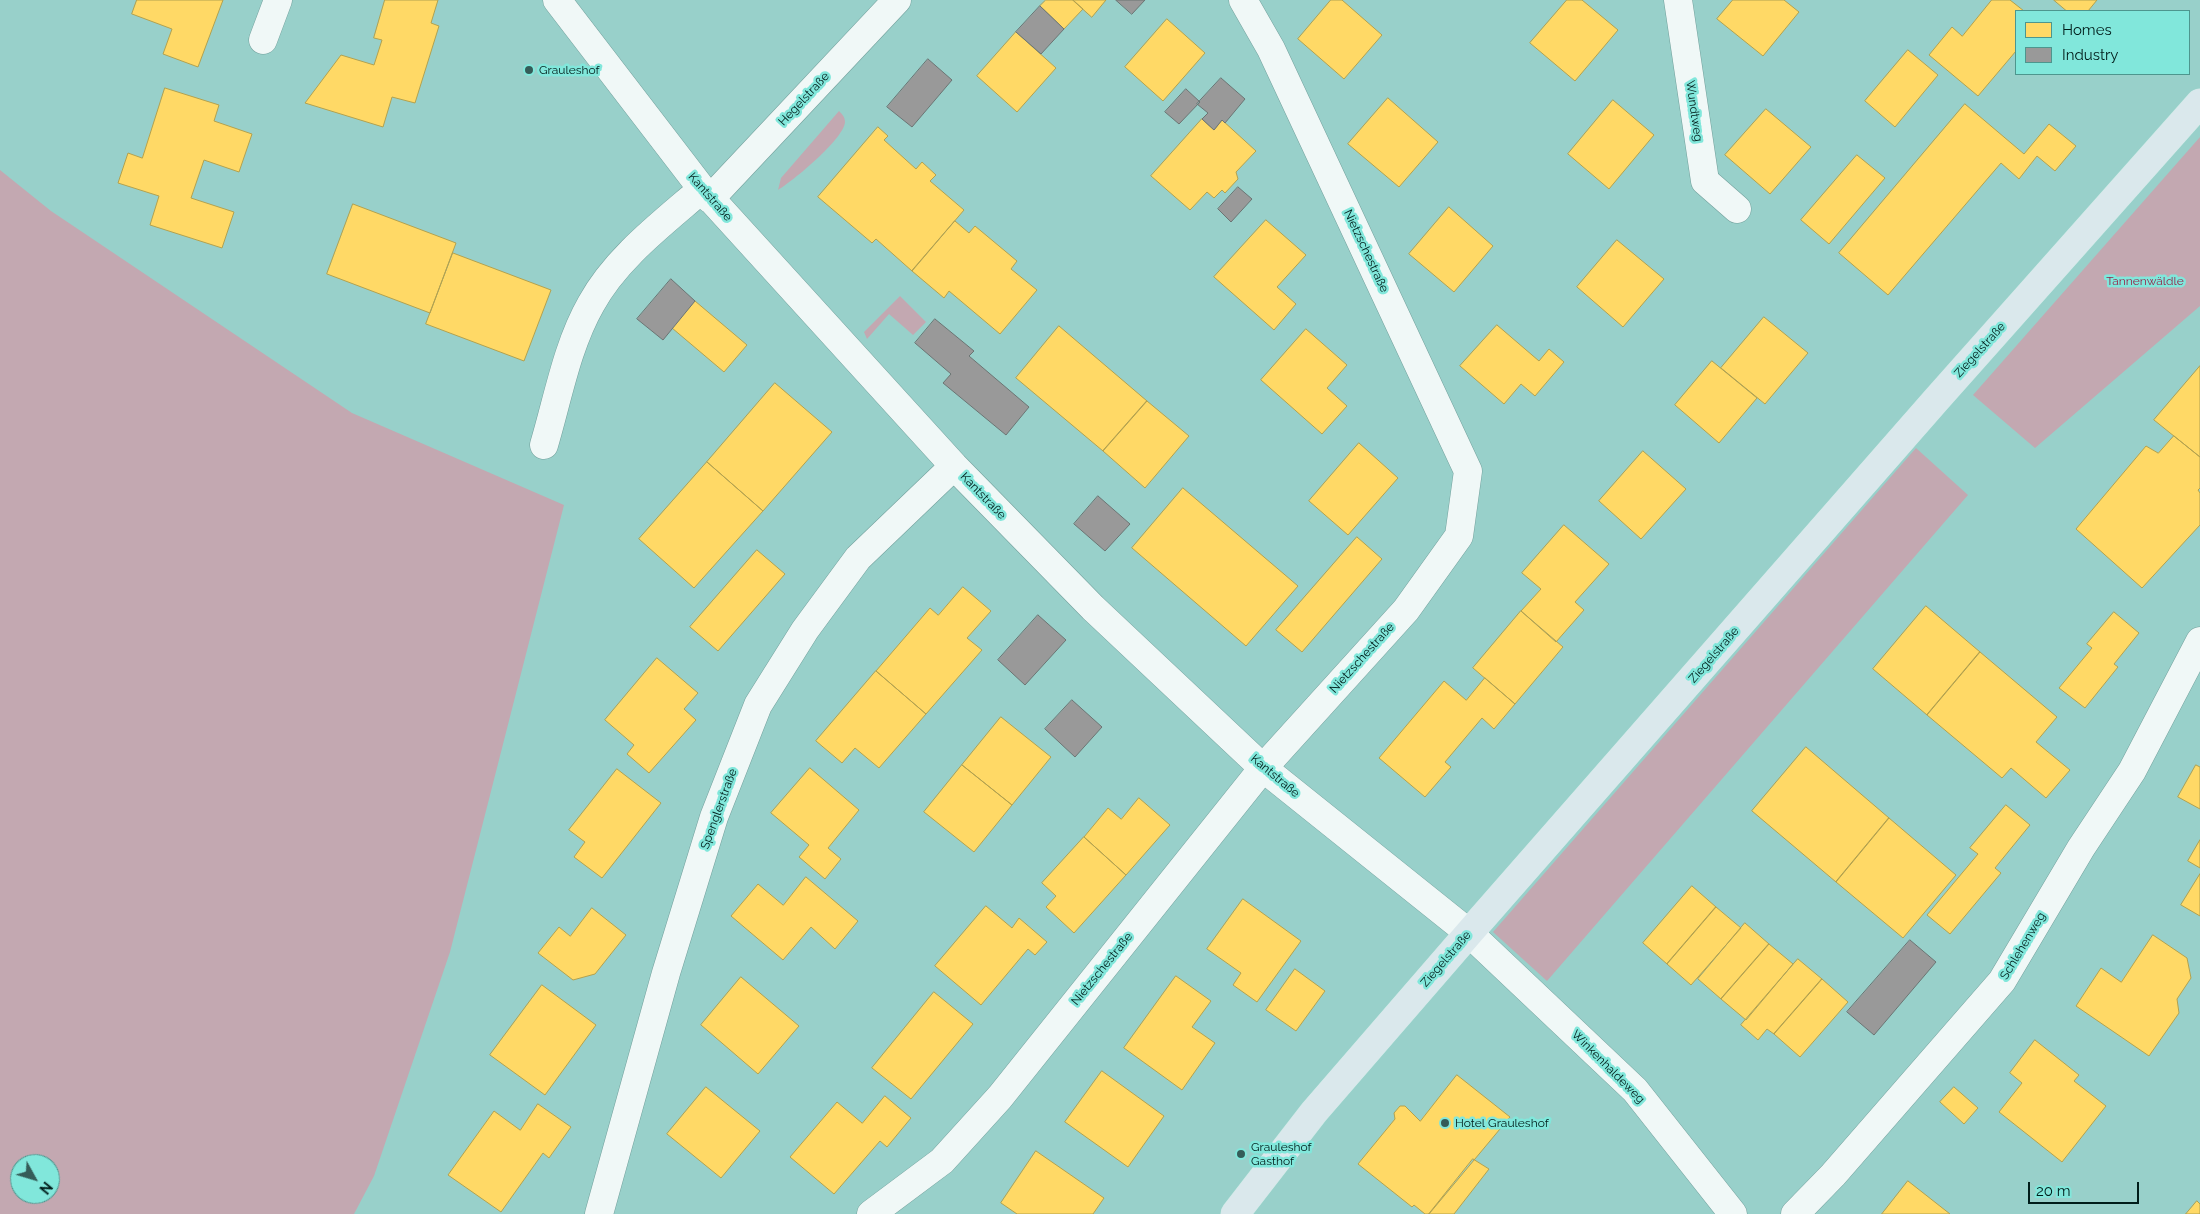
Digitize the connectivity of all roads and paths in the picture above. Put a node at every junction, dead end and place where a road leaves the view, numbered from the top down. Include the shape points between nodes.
1 (278, 0) edge
2 (557, 0) edge
3 (897, 0) edge
4 (1243, 0) edge
5 (1678, 0) edge
6 (263, 40) dead end
7 (2197, 111) edge
8 (706, 194) junction
9 (1736, 209) dead end
10 (544, 445) dead end
11 (954, 466) junction
12 (2200, 641) edge
13 (1263, 768) junction
14 (1469, 933) junction
15 (599, 1214) edge
16 (870, 1214) edge
17 (1235, 1214) edge
18 (1733, 1214) edge
19 (1795, 1214) edge

1 - 6 street
2 - 8 street, Kantstraße
3 - 8 street, Hegelstraße
4 - 13 street, Nietzschestraße via 1271,49 1468,471 1459,536 1406,610
5 - 9 street, Wundtweg via 1705,181
7 - 14 main road, Ziegelstraße via 1936,400
8 - 10 street, Hegelstraße via 654,231 617,268 591,303 575,338
8 - 11 street, Kantstraße
11 - 13 street, Kantstraße via 1093,608
11 - 15 street, Spenglerstraße via 858,558 804,630 758,706 711,826
12 - 19 street, Schlehenweg via 2132,771 2002,981 1833,1175
13 - 14 street, Kantstraße
13 - 16 street, Nietzschestraße via 1000,1097 942,1161
14 - 17 main road, Ziegelstraße via 1314,1112
14 - 18 street, Winkenhaldeweg via 1635,1090

